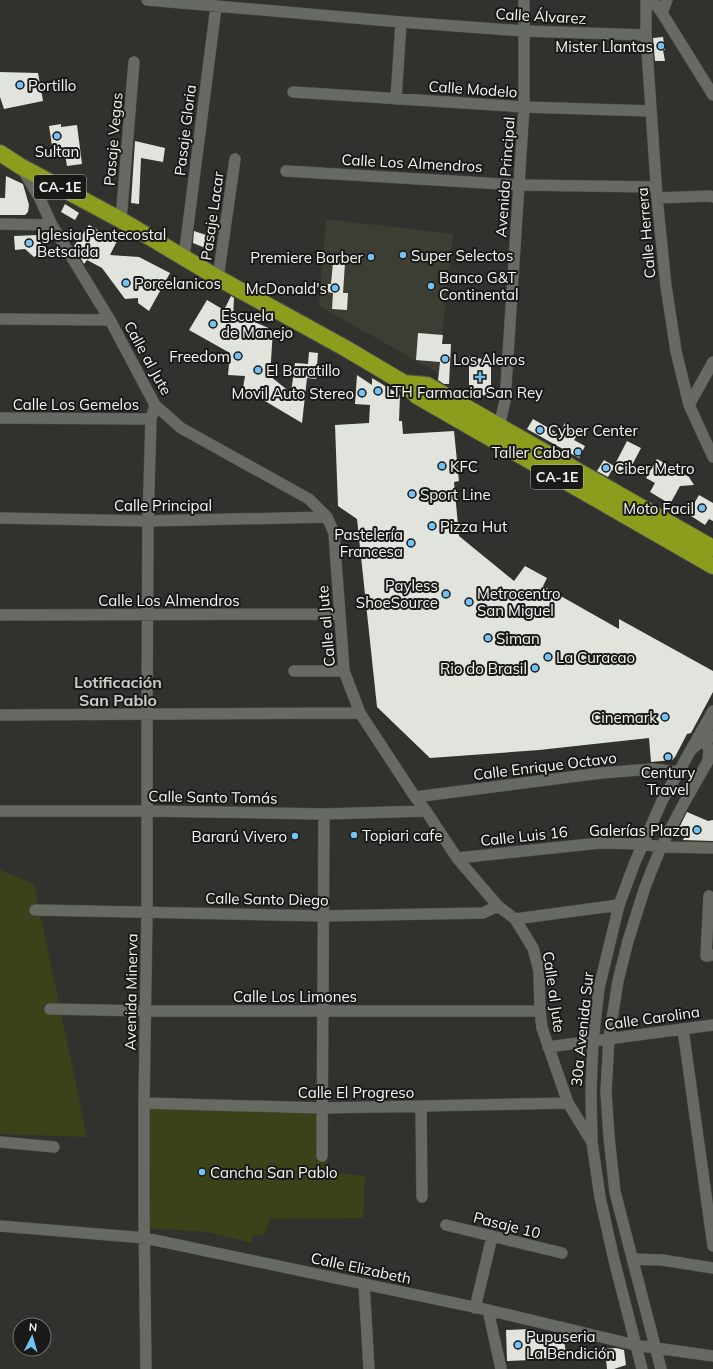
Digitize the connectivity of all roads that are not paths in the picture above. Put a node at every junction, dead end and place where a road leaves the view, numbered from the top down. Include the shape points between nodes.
1 (147, 0) edge
2 (524, 0) edge
3 (646, 0) edge
4 (652, 0) edge
5 (667, 0) edge
6 (216, 7) junction
7 (662, 13) junction
8 (401, 22) junction
9 (525, 31) junction
10 (646, 35) junction
11 (134, 62) dead end
12 (293, 92) dead end
13 (713, 95) edge
14 (396, 99) junction
15 (524, 107) junction
16 (651, 111) junction
17 (0, 153) edge
18 (235, 159) dead end
19 (20, 166) junction
20 (286, 171) dead end
21 (519, 185) junction
22 (657, 192) junction
23 (713, 197) edge
24 (121, 220) junction
25 (0, 224) edge
26 (52, 225) junction
27 (184, 258) junction
28 (218, 278) junction
29 (0, 319) edge
30 (110, 320) junction
31 (713, 362) edge
32 (404, 383) junction
33 (155, 404) junction
34 (688, 405) junction
35 (0, 418) edge
36 (151, 419) junction
37 (499, 427) junction
38 (713, 456) edge
39 (327, 517) junction
40 (0, 518) edge
41 (148, 520) junction
42 (713, 548) edge
43 (713, 566) edge
44 (339, 614) junction
45 (0, 615) edge
46 (148, 615) junction
47 (294, 671) dead end
48 (344, 671) junction
49 (360, 713) junction
50 (712, 713) edge
51 (0, 715) edge
52 (147, 715) junction
53 (713, 737) edge
54 (692, 749) junction
55 (710, 756) edge
56 (678, 772) junction
57 (415, 797) junction
58 (0, 811) edge
59 (148, 811) junction
60 (426, 811) junction
61 (324, 814) junction
62 (643, 844) junction
63 (661, 847) junction
64 (713, 848) edge
65 (457, 858) junction
66 (710, 896) dead end
67 (619, 905) junction
68 (498, 906) junction
69 (35, 910) dead end
70 (148, 912) junction
71 (324, 916) junction
72 (515, 919) junction
73 (710, 956) edge
74 (50, 1009) dead end
75 (146, 1011) junction
76 (323, 1011) junction
77 (540, 1011) junction
78 (713, 1025) edge
79 (682, 1029) junction
80 (609, 1038) junction
81 (593, 1041) junction
82 (548, 1047) junction
83 (144, 1103) junction
84 (568, 1103) junction
85 (421, 1107) junction
86 (322, 1108) junction
87 (0, 1142) edge
88 (592, 1142) junction
89 (54, 1147) dead end
90 (322, 1156) dead end
91 (422, 1196) dead end
92 (446, 1225) dead end
93 (0, 1226) edge
94 (492, 1237) junction
95 (144, 1238) junction
96 (713, 1246) edge
97 (562, 1253) dead end
98 (632, 1259) junction
99 (713, 1268) edge
100 (364, 1284) junction
101 (476, 1308) junction
102 (488, 1310) junction
103 (635, 1345) junction
104 (656, 1349) junction
105 (713, 1356) edge
106 (146, 1369) edge
107 (369, 1369) edge
108 (502, 1369) edge
109 (642, 1369) edge
110 (661, 1369) edge

1 - 6 street, Calle Álvarez
2 - 9 street, Avenida Principal
3 - 10 street, Calle Herrera
4 - 7 street
5 - 7 street
6 - 8 street, Calle Álvarez
6 - 27 street, Pasaje Gloria
7 - 13 street
8 - 9 street, Calle Álvarez
8 - 14 street
9 - 10 street, Calle Álvarez
9 - 15 street, Avenida Principal
10 - 16 street, Calle Herrera
11 - 24 street, Pasaje Vegas
12 - 14 street, Calle Modelo
14 - 15 street, Calle Modelo
15 - 16 street, Calle Modelo
15 - 21 street, Avenida Principal
16 - 22 street, Calle Herrera
17 - 19 highway, CA-1E
18 - 28 street, Pasaje Lacar
19 - 24 highway, CA-1E
19 - 26 street, Calle al Jute
20 - 21 street, Calle Los Almendros
21 - 22 street, Calle Los Almendros
21 - 37 street, Avenida Principal via 505,401
22 - 23 street, Calle Los Almendros
22 - 34 street, Calle Herrera via 666,286
24 - 27 highway, CA-1E
25 - 26 street
26 - 30 street, Calle al Jute
27 - 28 highway, CA-1E
28 - 32 highway, CA-1E
29 - 30 street
30 - 33 street, Calle al Jute
31 - 34 street
32 - 37 highway, CA-1E via 428,385
32 - 43 highway, CA-1E via 417,396
33 - 36 street, Avenida Minerva
33 - 39 street, Calle al Jute via 181,428 308,498
34 - 38 street, Calle Herrera
35 - 36 street, Calle Los Gemelos
36 - 41 street, Avenida Minerva
37 - 42 highway, CA-1E
39 - 41 street, Calle Principal
39 - 44 street, Calle al Jute via 334,533
40 - 41 street, Calle Principal
41 - 46 street, Avenida Minerva
44 - 46 street, Calle Los Almendros
44 - 48 street, Calle al Jute
45 - 46 street, Calle Los Almendros
46 - 52 street, Avenida Minerva
47 - 48 street
48 - 49 street, Calle al Jute
49 - 52 street
49 - 57 street, Calle al Jute
50 - 53 street via 707,730 708,736
50 - 54 street, 30a Avenida Sur
51 - 52 street
52 - 59 street, Avenida Minerva
54 - 55 street via 703,742 707,744
54 - 56 street, 30a Avenida Sur
55 - 63 street, 30a Avenida Sur
56 - 57 street, Calle Enrique Octavo via 652,770 601,773
56 - 62 street, 30a Avenida Sur
57 - 60 street, Calle al Jute
58 - 59 street, Calle Santo Tomás
59 - 61 street, Calle Santo Tomás
59 - 70 street, Avenida Minerva
60 - 61 street, Calle Santo Tomás
60 - 65 street, Calle al Jute
61 - 71 street
62 - 63 street, Calle Luis 16
62 - 65 street, Calle Luis 16 via 600,843
62 - 67 street, 30a Avenida Sur
63 - 64 street, Calle Luis 16
63 - 80 street, 30a Avenida Sur via 628,941 618,981
65 - 68 street, Calle al Jute
66 - 73 street
67 - 72 street
67 - 81 street, 30a Avenida Sur via 599,988
68 - 71 street, Calle Santo Diego via 483,913
68 - 72 street, Calle al Jute
69 - 70 street, Calle Santo Diego
70 - 71 street, Calle Santo Diego
70 - 75 street, Avenida Minerva
71 - 76 street
72 - 77 street, Calle al Jute via 533,948 539,971
74 - 75 street, Calle Los Limones
75 - 76 street, Calle Los Limones
75 - 83 street, Avenida Minerva
76 - 77 street, Calle Los Limones
76 - 86 street
77 - 82 street, Calle al Jute
78 - 79 street, Calle Carolina
79 - 80 street, Calle Carolina
79 - 96 street
80 - 81 street, Calle Carolina
80 - 98 street, 30a Avenida Sur via 606,1092 608,1137 615,1192
81 - 82 street, Calle Carolina
81 - 88 street, 30a Avenida Sur via 590,1092
82 - 84 street, Calle al Jute
83 - 86 street, Calle El Progreso
83 - 95 street, Avenida Minerva
84 - 85 street, Calle El Progreso
84 - 88 street, Calle al Jute
85 - 86 street, Calle El Progreso
85 - 91 street
86 - 90 street
87 - 89 street
88 - 103 street, 30a Avenida Sur via 600,1196
92 - 94 street, Pasaje 10
93 - 95 street, Calle Elizabeth
94 - 97 street, Pasaje 10
94 - 101 street
95 - 100 street, Calle Elizabeth
95 - 106 street, Avenida Minerva
98 - 99 street via 662,1260
98 - 104 street, 30a Avenida Sur
100 - 101 street, Calle Elizabeth
100 - 107 street
101 - 102 street, Calle Elizabeth
102 - 103 street, Calle Elizabeth
102 - 108 street
103 - 104 street, Calle Elizabeth
103 - 109 street, 30a Avenida Sur
104 - 105 street, Calle Elizabeth
104 - 110 street, 30a Avenida Sur

